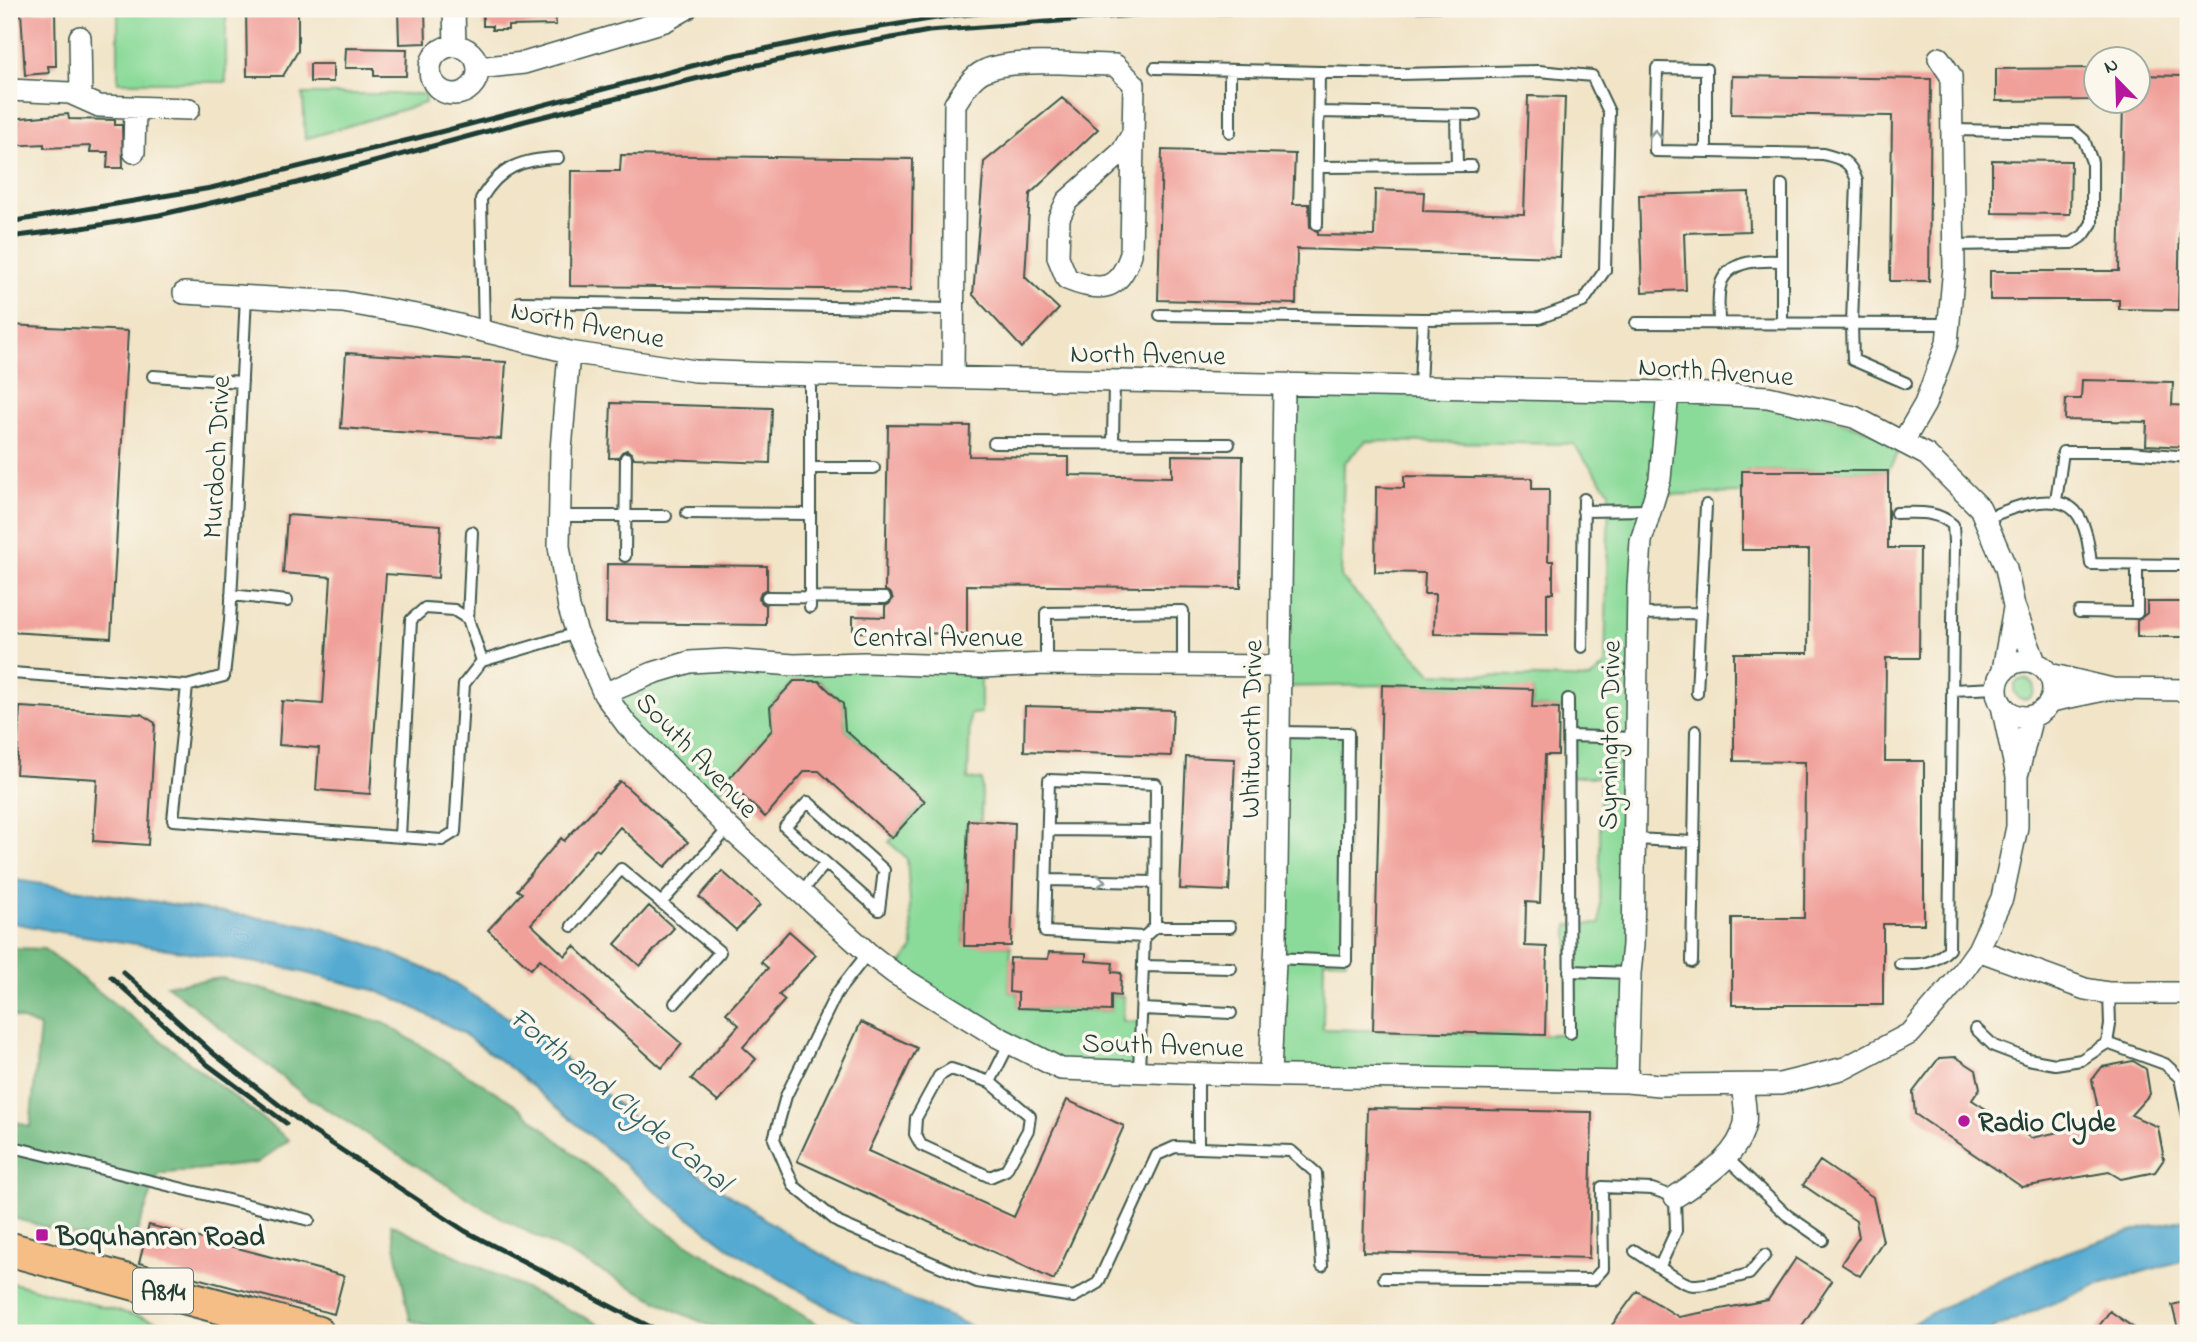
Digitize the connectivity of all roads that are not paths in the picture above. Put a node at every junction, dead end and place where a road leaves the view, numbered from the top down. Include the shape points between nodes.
1 (454, 9) edge
2 (686, 9) edge
3 (80, 37) dead end
4 (455, 46) junction
5 (1939, 58) dead end
6 (478, 68) junction
7 (1155, 68) dead end
8 (1230, 70) junction
9 (1319, 72) junction
10 (9, 90) edge
11 (81, 98) junction
12 (135, 108) junction
13 (189, 109) dead end
14 (1318, 113) junction
15 (1456, 115) junction
16 (1475, 115) dead end
17 (1952, 130) junction
18 (1230, 132) dead end
19 (1133, 133) junction
20 (134, 152) dead end
21 (1706, 152) junction
22 (558, 158) dead end
23 (1457, 166) junction
24 (1472, 166) dead end
25 (1318, 167) junction
26 (1782, 185) dead end
27 (1317, 224) dead end
28 (1953, 245) junction
29 (1782, 261) junction
30 (184, 293) dead end
31 (246, 296) junction
32 (520, 302) dead end
33 (953, 309) junction
34 (1160, 315) dead end
35 (1423, 319) junction
36 (1636, 323) dead end
37 (1719, 323) junction
38 (1782, 324) junction
39 (1852, 324) junction
40 (1949, 324) junction
41 (484, 331) junction
42 (569, 352) junction
43 (810, 375) junction
44 (153, 376) dead end
45 (953, 377) junction
46 (1114, 381) junction
47 (242, 382) junction
48 (1906, 383) dead end
49 (1284, 384) junction
50 (1420, 387) junction
51 (1668, 392) junction
52 (1903, 442) junction
53 (994, 443) dead end
54 (1113, 443) junction
55 (1229, 444) dead end
56 (2188, 457) edge
57 (626, 458) dead end
58 (810, 468) junction
59 (874, 468) dead end
60 (2056, 501) junction
61 (1706, 505) dead end
62 (1651, 510) junction
63 (687, 513) dead end
64 (1896, 513) dead end
65 (810, 514) junction
66 (560, 516) junction
67 (624, 516) junction
68 (666, 516) dead end
69 (1985, 519) junction
70 (472, 532) dead end
71 (625, 556) dead end
72 (2137, 565) junction
73 (2187, 565) edge
74 (231, 595) junction
75 (766, 597) dead end
76 (885, 598) dead end
77 (287, 601) dead end
78 (810, 602) junction
79 (2014, 606) junction
80 (2079, 612) dead end
81 (1701, 613) junction
82 (1638, 614) junction
83 (468, 619) junction
84 (577, 633) junction
85 (1582, 647) dead end
86 (482, 661) junction
87 (1046, 664) junction
88 (1183, 665) junction
89 (1279, 666) junction
90 (2042, 668) junction
91 (12, 673) dead end
92 (187, 686) junction
93 (2000, 688) junction
94 (2112, 689) junction
95 (1952, 690) junction
96 (2188, 690) edge
97 (1698, 693) dead end
98 (604, 694) junction
99 (1568, 699) dead end
100 (2051, 701) junction
101 (2032, 716) junction
102 (1696, 731) dead end
103 (1278, 732) junction
104 (1568, 736) junction
105 (1636, 738) junction
106 (2017, 776) junction
107 (729, 828) junction
108 (1048, 830) junction
109 (1156, 831) junction
110 (400, 837) junction
111 (1635, 839) junction
112 (1694, 842) junction
113 (825, 863) junction
114 (1046, 880) junction
115 (1155, 882) junction
116 (801, 892) junction
117 (661, 903) junction
118 (572, 926) dead end
119 (1155, 927) junction
120 (1230, 927) dead end
121 (1144, 937) junction
122 (1978, 950) junction
123 (868, 953) junction
124 (1273, 958) junction
125 (1692, 962) dead end
126 (1900, 964) dead end
127 (1143, 966) junction
128 (1231, 968) dead end
129 (1569, 971) junction
130 (1630, 973) junction
131 (2109, 993) junction
132 (2188, 993) edge
133 (675, 1003) dead end
134 (1142, 1009) junction
135 (1231, 1013) dead end
136 (1976, 1029) dead end
137 (1570, 1033) dead end
138 (2107, 1043) junction
139 (1009, 1044) junction
140 (1139, 1071) junction
141 (1198, 1073) junction
142 (1270, 1074) junction
143 (990, 1082) junction
144 (1627, 1082) junction
145 (1742, 1085) junction
146 (2188, 1117) edge
147 (9, 1146) edge
148 (1198, 1148) junction
149 (1727, 1158) junction
150 (1675, 1197) junction
151 (309, 1220) dead end
152 (1823, 1240) dead end
153 (9, 1249) edge
154 (1635, 1251) dead end
155 (1765, 1255) dead end
156 (1322, 1266) dead end
157 (1660, 1266) junction
158 (1384, 1278) dead end
159 (317, 1333) edge

1 - 4 street
2 - 6 street via 664,21 546,57
3 - 11 street
4 - 6 street via 472,54
4 - 6 street via 434,56 430,65 436,85 443,91 462,92 475,82
5 - 17 street via 1951,76
7 - 8 lane
8 - 9 lane
8 - 18 lane
9 - 14 lane
9 - 35 lane via 1539,71 1592,76 1609,112 1605,270 1583,302 1539,318
10 - 11 street via 70,93
11 - 12 street via 99,106
12 - 13 street
12 - 20 street
14 - 15 lane
14 - 25 lane
15 - 16 lane
15 - 23 lane
17 - 28 street
17 - 28 lane via 2076,132 2092,162 2092,223 2072,243
19 - 19 street via 1122,152 1067,201 1059,218 1058,257 1067,279 1090,289 1112,284 1125,273 1131,254
19 - 33 street via 1134,84 1115,65 1021,64 981,72 956,104
21 -> 21 lane via 1655,152 1657,68 1706,69
21 - 39 lane via 1823,154 1852,166 1857,181
22 - 41 lane via 515,165 481,199
23 - 24 lane
23 - 25 lane
25 - 27 lane
26 - 29 lane
28 - 40 street
29 - 37 lane via 1754,260 1729,274 1721,282
29 - 38 lane
30 - 31 street, North Avenue
31 - 41 street, North Avenue via 343,302
31 - 47 lane, Murdoch Drive
32 - 33 lane
33 - 45 street
34 - 35 lane
35 - 50 lane
36 - 37 lane
37 - 38 lane
38 - 39 lane
39 - 40 lane
39 - 48 lane via 1853,360
40 - 52 street via 1948,343
41 - 42 street, North Avenue
42 - 43 street, North Avenue via 695,371
42 - 66 street, South Avenue
43 - 45 street, North Avenue
43 - 58 lane
44 - 47 lane
45 - 46 street, North Avenue
46 - 49 street, North Avenue
46 - 54 lane
47 - 74 lane, Murdoch Drive
49 - 50 street, North Avenue
49 - 89 street, Whitworth Drive
50 - 51 street, North Avenue
51 - 52 street, North Avenue via 1768,397 1854,417
51 - 62 street, Symington Drive via 1660,479
52 - 69 street, North Avenue via 1927,455 1980,508
53 - 54 lane
54 - 55 lane
56 - 60 lane via 2063,452
57 - 67 lane
58 - 59 lane
58 - 65 lane
60 - 69 lane via 2029,503
60 - 72 lane via 2074,510 2084,527 2091,564
61 - 81 lane
62 - 82 street, Symington Drive via 1642,541
62 - 85 lane via 1583,505
63 - 65 lane
64 - 95 lane via 1942,516 1953,525
65 - 78 lane
66 - 67 lane
66 - 84 street, South Avenue via 559,546
67 - 68 lane
67 - 71 lane
69 - 79 street, North Avenue via 2006,568
70 - 83 lane
72 - 73 lane
72 - 80 lane via 2137,614
74 - 77 lane
74 - 92 lane, Murdoch Drive via 224,676
75 - 78 lane
76 - 78 lane
79 - 90 street, North Avenue
79 - 93 street, North Avenue
81 - 82 lane
81 - 97 lane
82 - 105 street, Symington Drive
83 - 86 lane
83 - 110 lane via 454,610 425,608 411,620
84 - 86 lane
84 - 98 street, South Avenue
86 - 110 lane via 464,684 455,832 442,840
87 - 88 street, Central Avenue
87 - 88 lane via 1046,613 1183,611
87 - 98 street, Central Avenue via 690,662
88 - 89 street, Central Avenue
89 - 103 street, Whitworth Drive
90 - 93 street via 2018,661
90 - 94 street
90 - 100 street via 2053,692
91 - 92 lane
92 - 110 lane via 173,820
93 - 95 lane
93 - 101 street via 2016,716
93 - 106 street, South Avenue
94 - 96 street
94 - 100 street
95 - 126 lane via 1949,949 1932,962
98 - 107 street, South Avenue via 627,725
99 - 104 lane
100 - 101 street
101 - 106 street, South Avenue
102 - 112 lane
103 - 124 street, Whitworth Drive
103 - 124 lane via 1348,733 1346,961
104 - 105 lane
104 - 129 lane
105 - 111 street, Symington Drive
106 - 122 street, South Avenue via 2017,827 2002,898
107 - 116 street, South Avenue
107 - 117 lane
108 - 109 lane
108 - 109 lane via 1049,780 1156,784
108 - 114 lane
109 - 115 lane
111 - 112 lane
111 - 130 street, Symington Drive
112 - 125 lane
113 - 113 lane via 785,827 808,802 884,870 878,910
113 - 116 lane
114 -> 115 lane
114 - 121 lane via 1045,932
115 - 119 lane
116 - 123 street, South Avenue
117 - 118 lane via 621,869
117 - 133 lane via 720,952
119 - 120 lane
119 - 121 lane
121 - 127 lane
122 - 131 street via 2085,989
122 - 145 street, South Avenue via 1911,1033 1845,1068 1780,1084
123 - 139 street, South Avenue via 894,974
123 - 148 lane via 836,994 786,1096 774,1139 794,1186 839,1223 977,1282 1074,1297 1098,1283 1157,1155 1175,1147
124 - 142 street, Whitworth Drive
127 - 128 lane
127 - 134 lane
129 - 130 lane
129 - 137 lane
130 - 144 street, Symington Drive
131 - 132 street
131 - 138 lane
134 - 135 lane
134 - 140 lane
136 - 138 lane via 1994,1046 2055,1064 2081,1060
138 - 146 lane via 2165,1064 2180,1077
139 - 140 street, South Avenue via 1061,1069
139 - 143 lane
140 - 141 street, South Avenue
141 - 142 street, South Avenue
141 - 148 lane
142 - 144 street, South Avenue
143 - 143 lane via 1030,1116 1028,1130 1006,1170 990,1177 920,1145 915,1134 916,1118 939,1076 951,1069
144 - 145 street, South Avenue
145 - 149 street via 1745,1123
147 - 151 lane
148 - 156 lane via 1291,1152 1316,1174
149 - 150 street
149 - 152 lane via 1787,1215
150 - 157 lane via 1676,1231
150 - 158 lane via 1652,1189 1602,1187 1603,1269 1593,1280
153 - 159 main road, A814
154 - 157 lane
155 - 157 lane via 1749,1275 1692,1286

